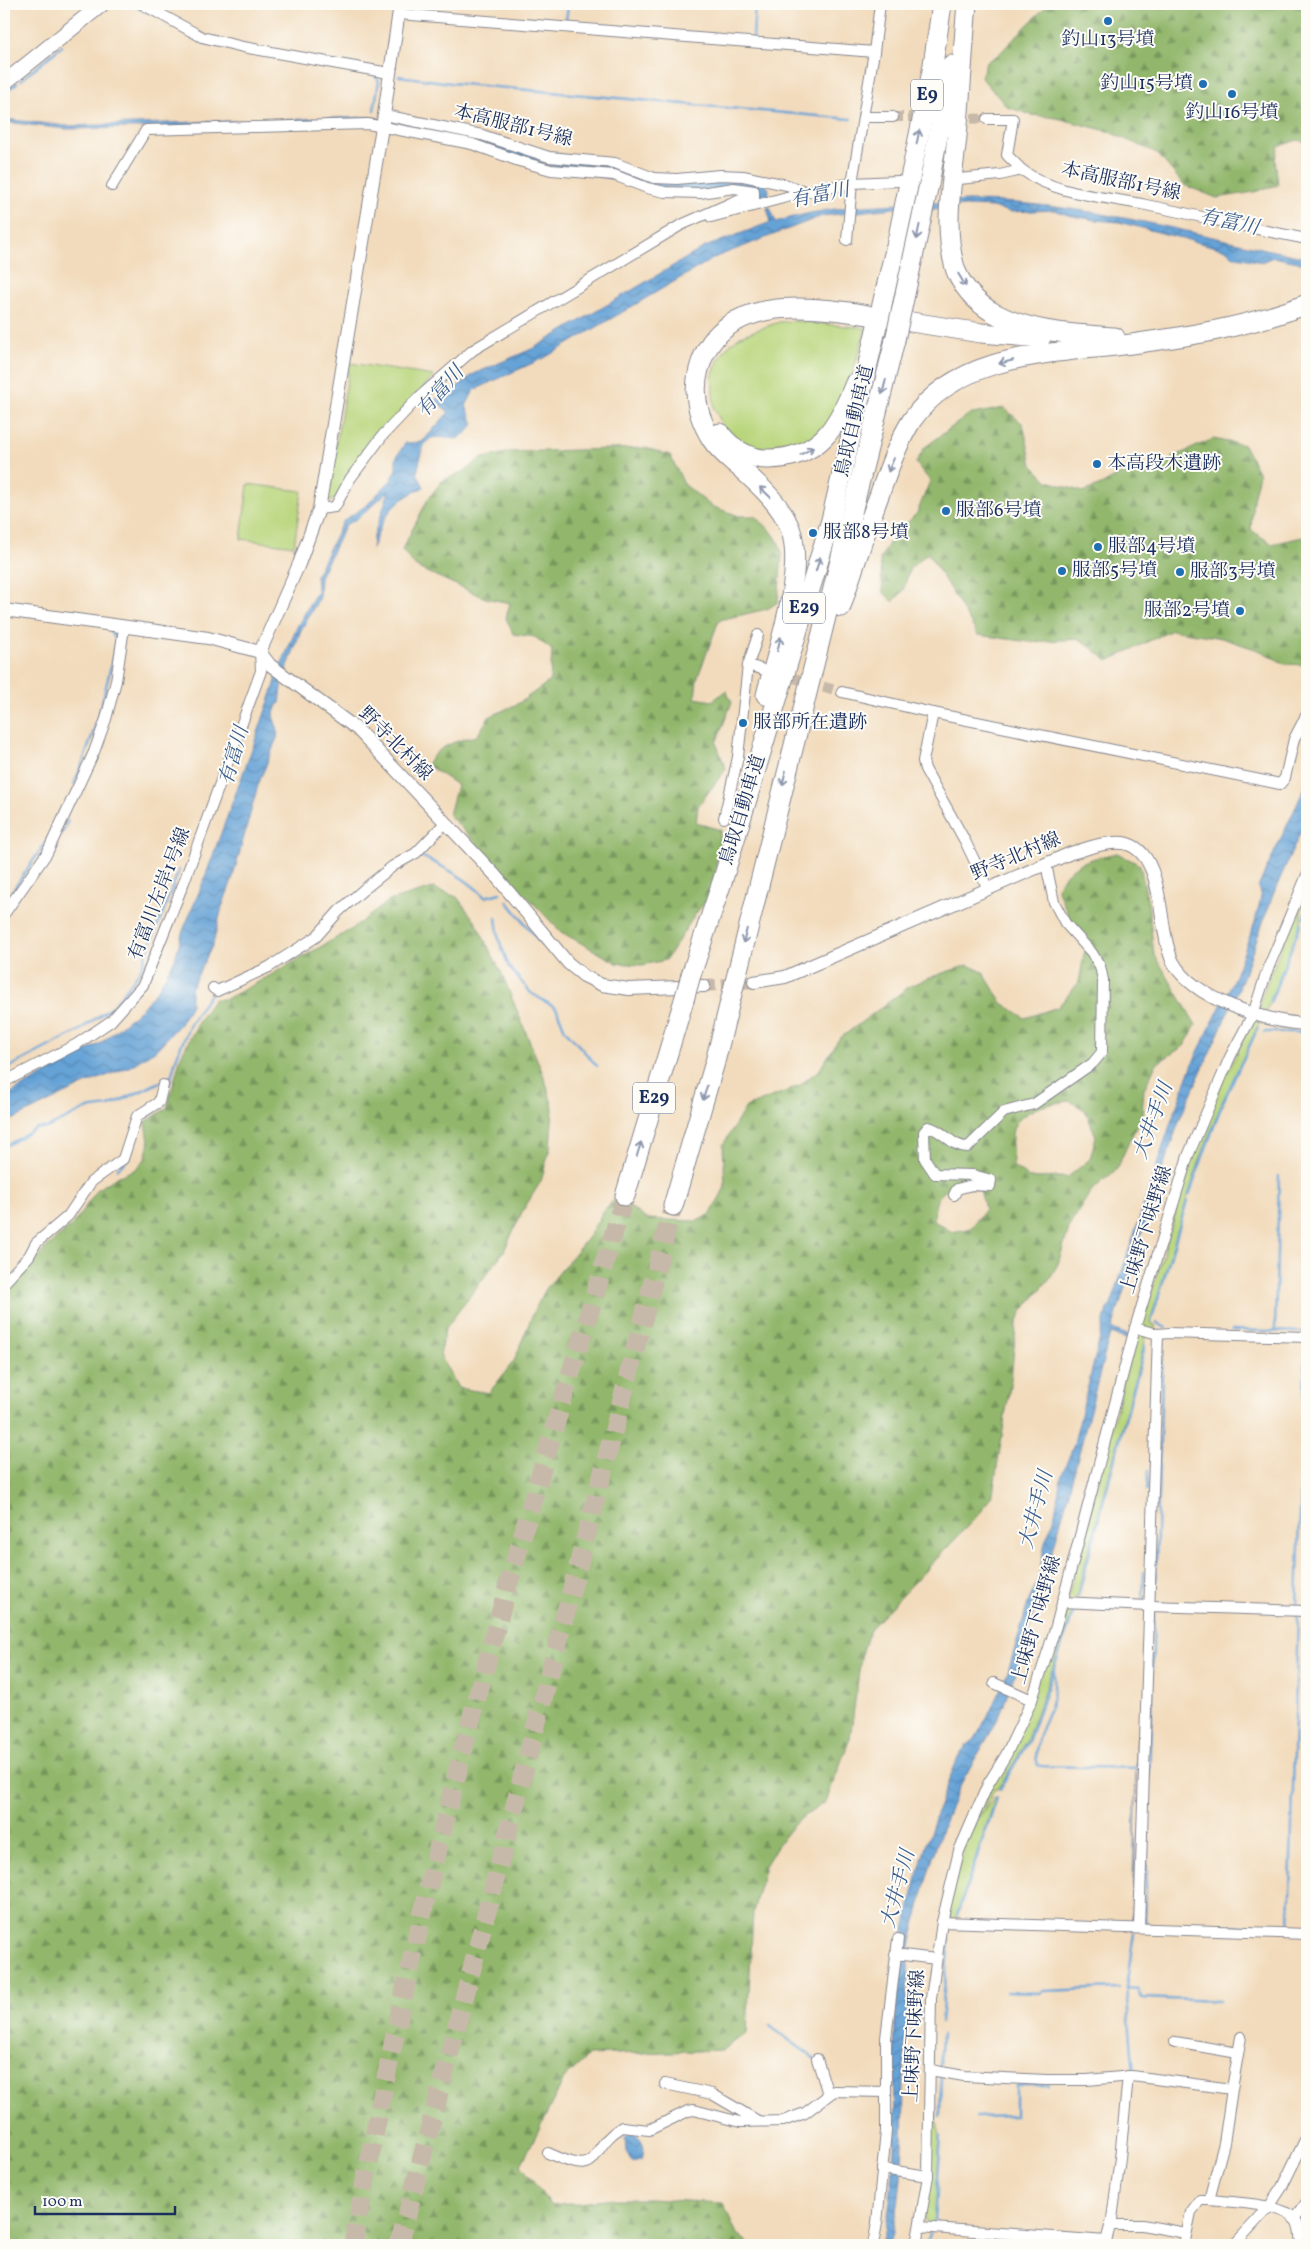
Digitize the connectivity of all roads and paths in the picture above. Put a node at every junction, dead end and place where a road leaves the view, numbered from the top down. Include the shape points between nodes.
1 (102, 4) edge
2 (142, 4) edge
3 (880, 4) edge
4 (942, 4) edge
5 (959, 4) edge
6 (967, 4) edge
7 (399, 9) edge
8 (874, 52) junction
9 (389, 73) junction
10 (4, 83) edge
11 (864, 116) junction
12 (893, 117) tunnel mouth
13 (987, 118) tunnel mouth
14 (383, 120) junction
15 (1022, 170) junction
16 (956, 182) junction
17 (852, 183) junction
18 (903, 183) junction
19 (112, 186) dead end
20 (807, 192) junction
21 (754, 202) junction
22 (1307, 239) edge
23 (847, 240) dead end
24 (886, 291) junction
25 (1307, 298) edge
26 (1307, 304) edge
27 (1275, 314) junction
28 (881, 327) junction
29 (1124, 337) junction
30 (1074, 350) junction
31 (319, 509) junction
32 (4, 610) edge
33 (124, 628) junction
34 (758, 635) dead end
35 (260, 652) junction
36 (748, 665) junction
37 (761, 669) dead end
38 (842, 692) tunnel mouth
39 (933, 713) junction
40 (1307, 714) edge
41 (796, 731) junction
42 (724, 818) dead end
43 (445, 823) junction
44 (1046, 864) junction
45 (1307, 875) edge
46 (723, 878) junction
47 (988, 889) junction
48 (4, 914) edge
49 (697, 981) junction
50 (754, 982) tunnel mouth
51 (213, 988) dead end
52 (1249, 1012) junction
53 (1307, 1024) edge
54 (4, 1082) edge
55 (163, 1085) dead end
56 (954, 1195) dead end
57 (625, 1196) tunnel mouth
58 (672, 1206) tunnel mouth
59 (4, 1283) edge
60 (1135, 1328) junction
61 (1158, 1334) junction
62 (1307, 1337) edge
63 (1062, 1602) junction
64 (1149, 1606) junction
65 (1307, 1611) edge
66 (994, 1683) dead end
67 (1028, 1698) junction
68 (942, 1922) junction
69 (1139, 1928) junction
70 (1307, 1934) edge
71 (898, 1939) dead end
72 (897, 1954) junction
73 (933, 1959) junction
74 (1241, 2037) dead end
75 (1175, 2042) dead end
76 (1238, 2053) junction
77 (817, 2059) dead end
78 (930, 2070) junction
79 (1128, 2076) junction
80 (665, 2084) dead end
81 (1232, 2089) junction
82 (886, 2092) junction
83 (828, 2094) junction
84 (759, 2122) junction
85 (1307, 2136) edge
86 (548, 2152) dead end
87 (884, 2169) junction
88 (926, 2176) junction
89 (1209, 2200) junction
90 (1307, 2202) edge
91 (1269, 2207) junction
92 (1294, 2218) junction
93 (1110, 2225) junction
94 (920, 2227) junction
95 (1186, 2233) junction
96 (1105, 2243) edge
97 (873, 2245) edge
98 (916, 2245) edge
99 (1184, 2245) edge
100 (1234, 2245) edge
101 (1302, 2245) edge

1 - 10 main road
2 - 9 street via 202,37
3 - 8 street
18 -> 4 highway, E9 via 932,71
5 -> 28 highway, E9, bridge via 951,72 929,184
6 - 16 highway
7 - 8 street
7 - 9 street
8 - 11 street
9 - 14 street
11 - 12 street
11 - 17 street
13 - 15 street via 1012,119 1007,155
14 - 19 street via 368,124 146,130
14 - 20 street, 本高服部1号線 via 482,134 549,157 615,163 654,178 744,176
14 - 21 street via 551,170 614,175 665,192 700,193 734,188 754,191
14 - 31 street
15 - 16 street
15 - 22 street, 本高服部1号線 via 1066,191
16 -> 29 highway via 950,234 954,265 975,298 993,312 1019,323 1046,330
17 - 18 street, 本高服部1号線
17 - 20 street, 本高服部1号線
17 - 23 street
18 - 24 highway, E9 via 898,236
20 - 21 street
21 - 31 street via 683,224 473,350 418,398 383,435 350,479 335,507
24 - 28 highway, E9
28 -> 24 highway via 824,317 784,316 762,320 732,334 720,346 708,368 706,405 712,422 735,448 751,457 789,458 814,447 835,425 848,401
25 - 27 highway
26 - 27 highway
27 - 29 highway
27 - 30 highway via 1194,334
28 - 29 highway via 1052,339
28 - 30 highway
28 -> 41 highway, 鳥取自動車道 / E29 via 850,525
46 -> 28 highway, 鳥取自動車道 / E29 via 831,520
46 -> 28 highway via 790,594 795,551 790,528 772,499 726,456 704,426 697,409 696,381 701,360 709,344 726,327 761,312 787,307 814,307
30 -> 41 highway via 986,367 940,391 912,421 876,503 835,624 814,699
31 - 35 street
32 - 33 street
33 - 35 street via 208,638
33 - 48 street via 116,681 94,752 47,853
34 - 36 street
35 - 43 street, 野寺北村線 via 270,665 357,729
35 - 54 street, 有富川左岸1号線 via 261,672 143,985 111,1021 84,1040
36 - 37 street
36 - 42 street via 738,757
38 - 39 street
39 - 40 street via 1280,784 1285,778 1294,739
39 - 47 street via 923,760 925,769
41 -> 58 highway, 鳥取自動車道 / E29 via 714,1062
43 - 49 street, 野寺北村線 via 494,874 568,963 584,976 602,985 629,989
43 - 51 street via 416,853 393,866 363,890 316,937 230,986 217,991
44 - 47 street, 野寺北村線
44 - 52 street, 野寺北村線 via 1101,845 1121,843 1134,846 1154,872 1172,962 1180,973 1208,994
44 - 56 street via 1054,902 1065,923 1092,952 1100,966 1104,980 1102,1052 1093,1063 1034,1104 1004,1112 968,1147 958,1147 928,1127 924,1132 925,1159 935,1174 973,1175 991,1180 990,1186 972,1185 957,1189
45 - 52 street, 上味野下味野線
46 - 49 highway, 鳥取自動車道 / E29
47 - 50 street, 野寺北村線 via 785,977
57 -> 49 highway, 鳥取自動車道 / E29, bridge via 684,1000
52 - 53 street
52 - 60 street, 上味野下味野線 via 1188,1156
55 - 59 street via 159,1102 137,1116 123,1159 91,1182 68,1216 36,1243 29,1256
60 - 61 street
60 - 63 street, 上味野下味野線
61 - 62 street
61 - 64 street
63 - 64 street
63 - 67 street, 上味野下味野線
64 - 65 street
64 - 69 street
66 - 67 street
67 - 68 street, 上味野下味野線 via 1006,1755 970,1821 959,1851
68 - 69 street
68 - 73 street, 上味野下味野線
69 - 70 street
71 - 72 street
72 - 73 street
72 - 82 street via 886,2038
73 - 78 street, 上味野下味野線
74 - 76 street
75 - 76 street
76 - 81 street
77 - 83 street
78 - 79 street via 964,2076 1046,2080
78 - 88 street, 上味野下味野線
79 - 81 street
79 - 93 street
80 - 84 street via 712,2094
81 - 89 street via 1224,2143
82 - 83 street via 834,2091
82 - 87 street
83 - 84 street via 799,2116 783,2121
84 - 86 street via 740,2122 688,2111 649,2130 622,2127 588,2163 570,2163
85 - 91 street
87 - 88 street
87 - 97 street
88 - 94 street, 上味野下味野線
89 - 91 street
89 - 95 street via 1200,2200 1194,2205
90 - 92 street
91 - 92 street
91 - 100 street
92 - 101 street
93 - 95 street via 1142,2225
93 - 96 street
94 - 96 street
94 - 98 street, 上味野下味野線
95 - 99 street

